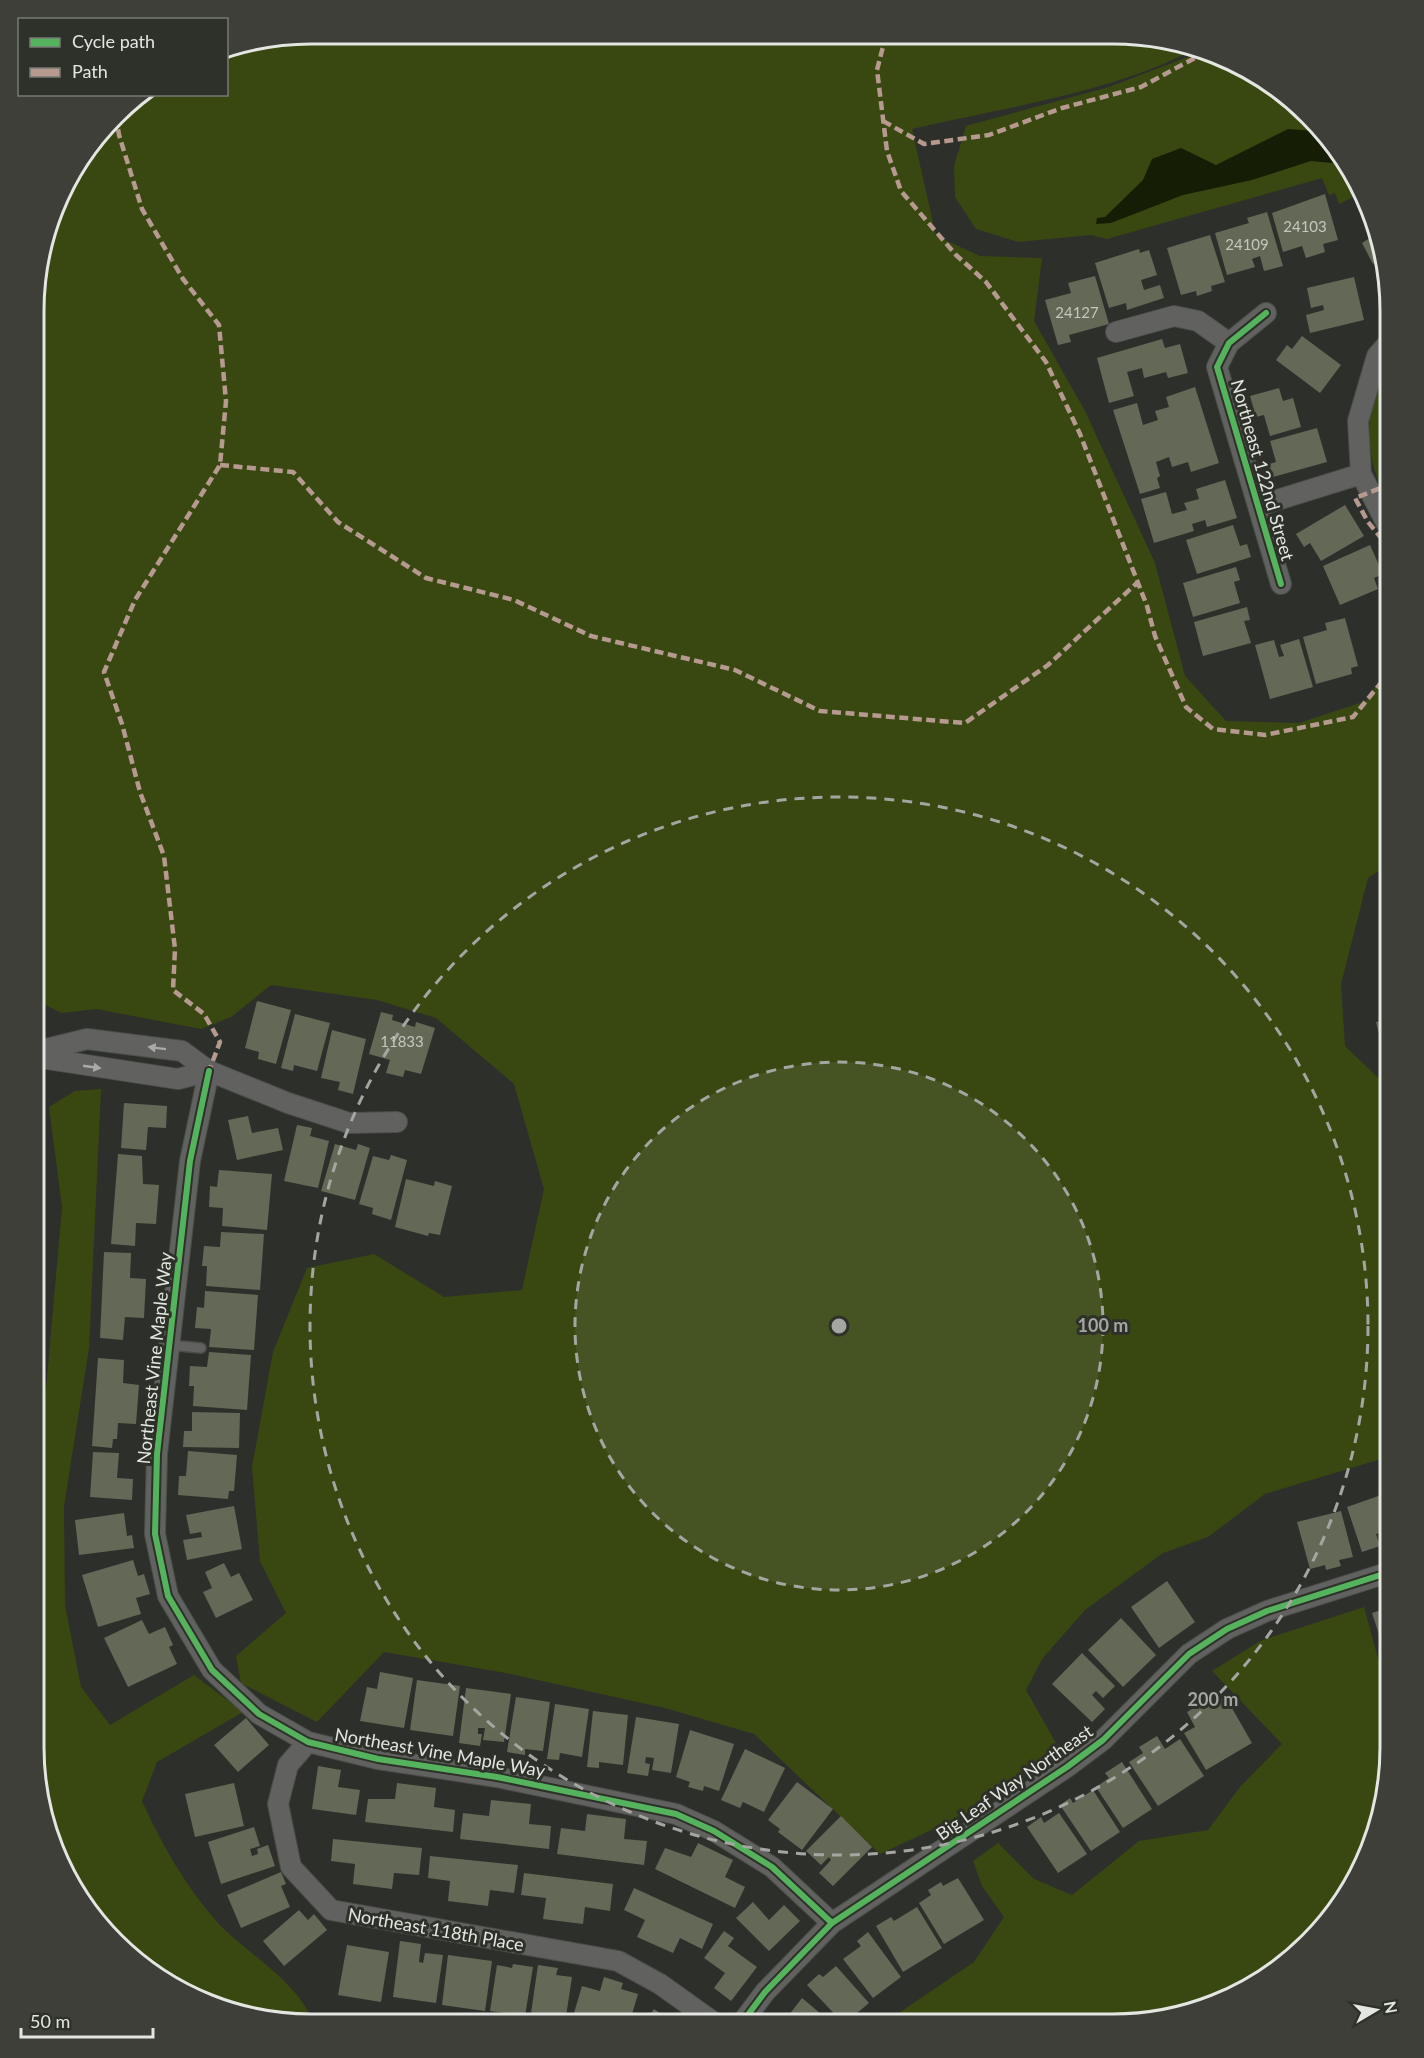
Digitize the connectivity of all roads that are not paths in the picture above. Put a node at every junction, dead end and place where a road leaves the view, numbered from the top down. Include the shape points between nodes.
1 (1266, 313) dead end
2 (1116, 332) dead end
3 (1229, 343) junction
4 (1380, 353) edge
5 (1361, 474) junction
6 (1258, 506) junction
7 (1380, 511) edge
8 (1281, 584) dead end
9 (44, 1050) edge
10 (44, 1059) edge
11 (208, 1071) junction
12 (397, 1122) dead end
13 (169, 1345) junction
14 (201, 1348) dead end
15 (1380, 1575) edge
16 (308, 1742) junction
17 (832, 1923) junction
18 (702, 2014) edge
19 (748, 2014) edge

1 - 3 street, Northeast 122nd Street
2 - 3 street via 1174,316 1198,321
3 - 6 street, Northeast 122nd Street via 1217,367
4 - 5 street via 1358,421
5 - 6 street
5 - 7 street
6 - 8 street, Northeast 122nd Street
11 -> 9 street via 182,1051 87,1039
10 -> 11 street via 178,1079
11 - 12 street via 349,1123
11 - 13 street, Northeast Vine Maple Way via 189,1161
13 - 14 lane
13 - 16 street, Northeast Vine Maple Way via 157,1454 155,1534 168,1596 212,1670 259,1714
15 - 17 street, Big Leaf Way Northeast via 1277,1608 1227,1629 1189,1654 1103,1740 1067,1767
16 - 17 street, Northeast Vine Maple Way via 378,1759 508,1779 676,1814 714,1831 772,1868
16 - 18 street, Northeast 118th Place via 288,1765 278,1804 291,1867 331,1910 618,1961
17 - 19 street, Big Leaf Way Northeast

